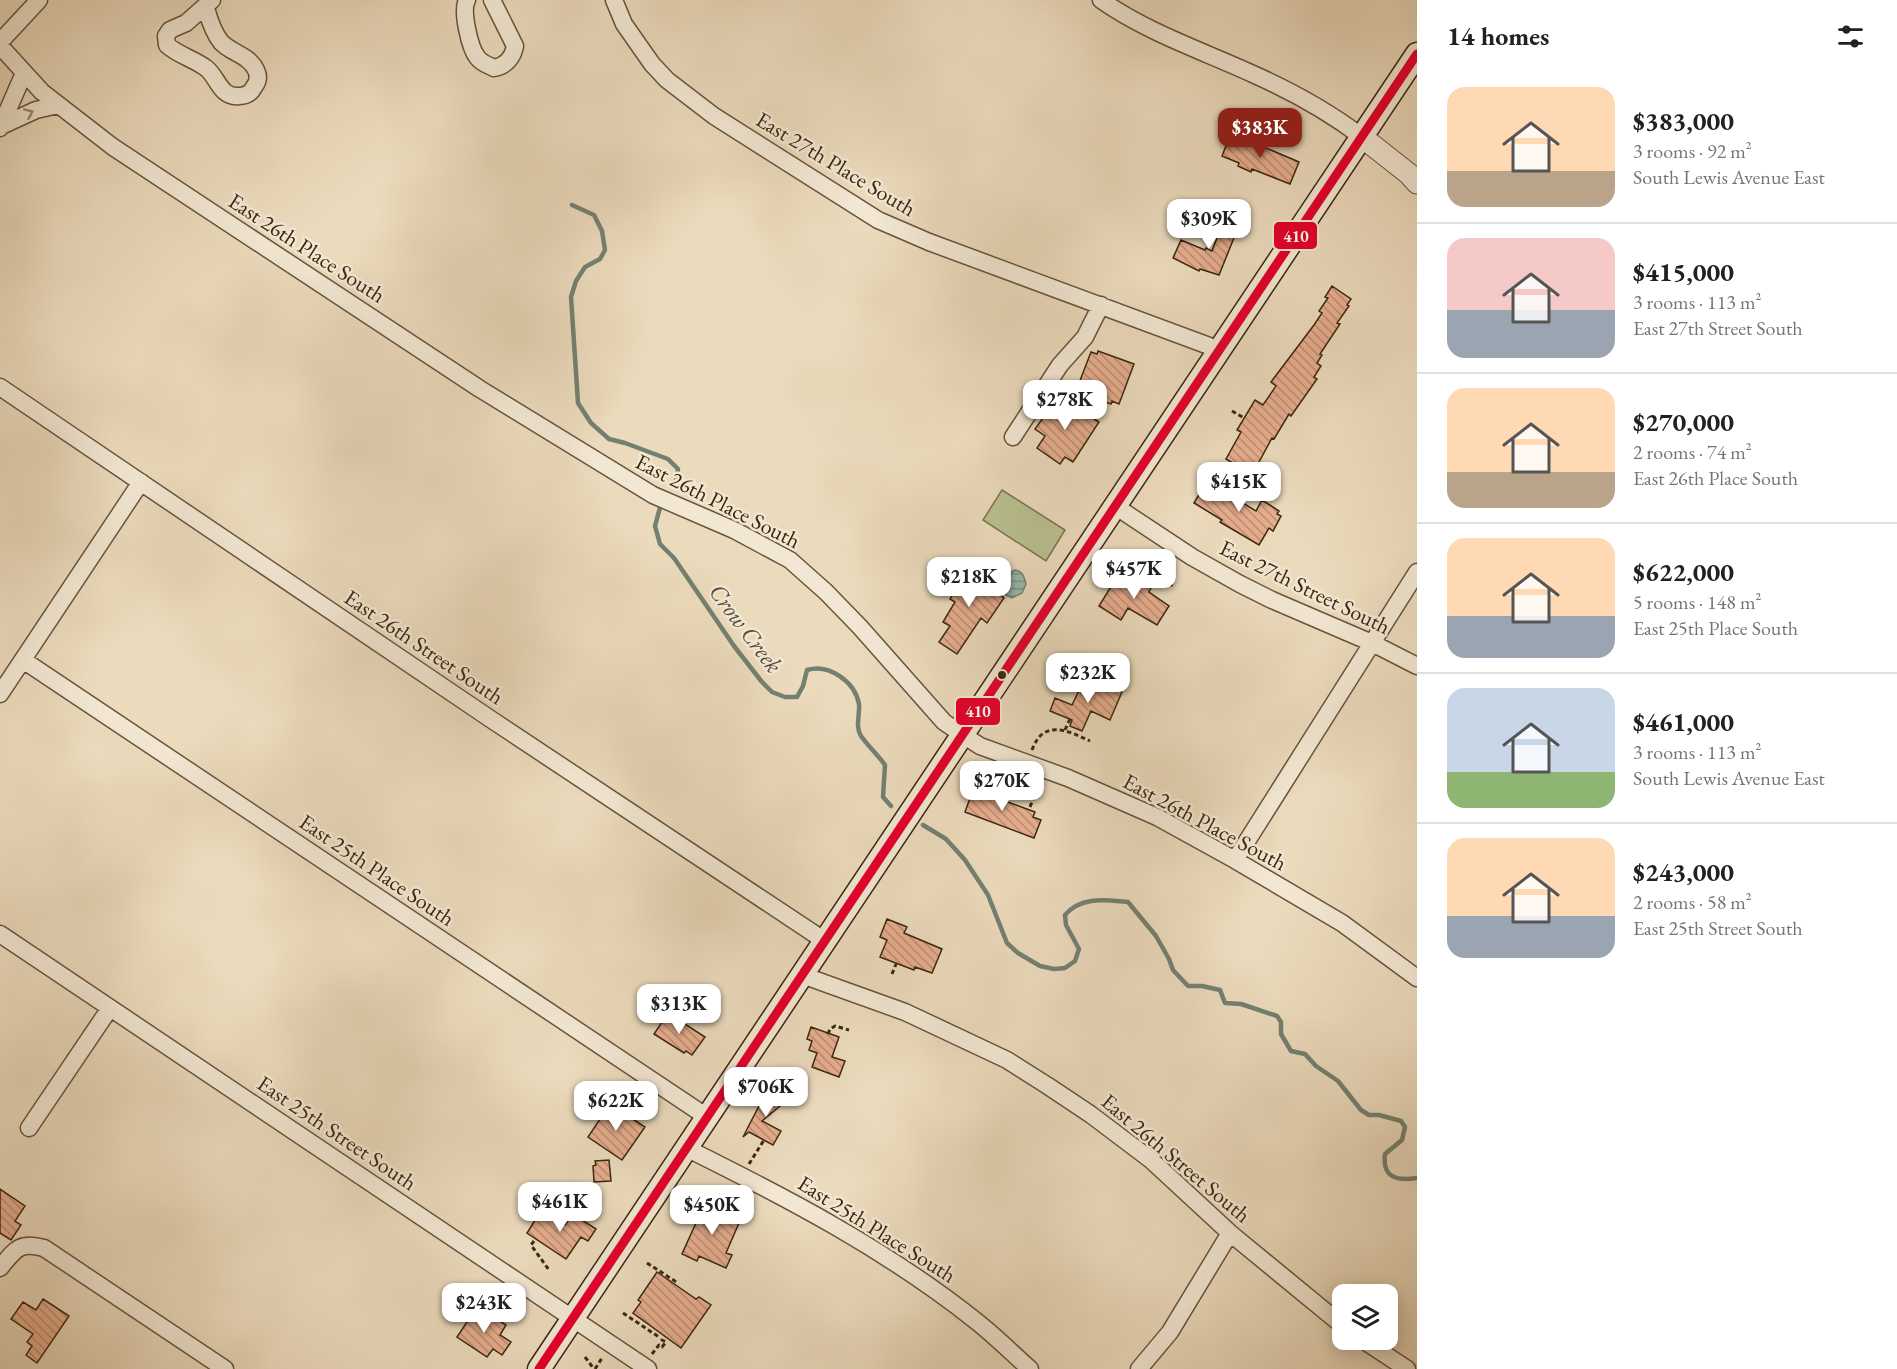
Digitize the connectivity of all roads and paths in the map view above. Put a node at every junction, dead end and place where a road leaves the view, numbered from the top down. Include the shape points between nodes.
1 (39, 0) edge
2 (467, 0) edge
3 (492, 0) edge
4 (614, 0) edge
5 (1101, 0) edge
6 (209, 4) edge
7 (0, 44) edge
8 (1417, 54) edge
9 (24, 73) junction
10 (58, 105) junction
11 (1, 127) edge
12 (1362, 137) junction
13 (1417, 183) edge
14 (1101, 305) junction
15 (1220, 350) junction
16 (0, 387) edge
17 (1232, 411) dead end
18 (1244, 418) dead end
19 (1013, 437) dead end
20 (141, 482) junction
21 (1115, 506) junction
22 (1417, 572) edge
23 (1173, 585) dead end
24 (1149, 586) dead end
25 (1372, 643) junction
26 (23, 660) junction
27 (1417, 666) edge
28 (0, 694) edge
29 (1070, 719) dead end
30 (1065, 730) junction
31 (963, 735) junction
32 (1090, 741) dead end
33 (1033, 747) dead end
34 (1044, 769) junction
35 (1030, 807) dead end
36 (1235, 860) junction
37 (0, 934) edge
38 (825, 941) junction
39 (896, 964) dead end
40 (892, 974) dead end
41 (802, 975) junction
42 (1417, 978) edge
43 (110, 1008) junction
44 (849, 1030) dead end
45 (828, 1034) dead end
46 (628, 1115) dead end
47 (648, 1117) dead end
48 (707, 1117) junction
49 (29, 1128) dead end
50 (764, 1140) dead end
51 (686, 1148) junction
52 (746, 1178) junction
53 (699, 1195) dead end
54 (1230, 1233) junction
55 (534, 1241) dead end
56 (647, 1263) dead end
57 (0, 1268) edge
58 (549, 1270) dead end
59 (678, 1283) dead end
60 (623, 1313) dead end
61 (1332, 1317) edge
62 (573, 1318) junction
63 (665, 1336) dead end
64 (1378, 1350) edge
65 (585, 1357) dead end
66 (225, 1369) edge
67 (539, 1369) edge
68 (594, 1369) edge
69 (648, 1369) edge
70 (1030, 1369) edge
71 (1139, 1369) edge
72 (1407, 1369) edge

1 - 7 street
2 - 3 street via 464,10 475,55 494,68 508,61 515,46
4 - 14 street, East 27th Place South via 624,24 667,80 714,116 842,199 929,242
5 - 12 street via 1144,25 1315,105
6 - 6 street via 221,43 249,59 256,68 257,84 244,96 226,93 208,70 167,45 170,30 186,23
7 - 9 street, East 26th Place South
8 - 12 main road
9 - 10 street, East 26th Place South
9 - 11 street
11 -> 10 street via 36,110
10 - 31 street, East 26th Place South via 113,147 480,389 653,495 734,530 790,561 860,627 944,723
12 - 13 street
12 - 15 main road
14 - 15 street, East 27th Place South
14 - 19 street via 1085,337 1060,365
15 - 21 main road
16 - 20 street, East 26th Street South
17 - 18 path
20 - 26 street
20 - 38 street, East 26th Street South
21 - 25 street, East 27th Street South via 1240,584
21 - 31 main road
22 - 25 street
23 - 24 path via 1155,582
25 - 27 street, East 27th Street South
25 - 36 street
26 - 28 street
26 - 48 street, East 25th Place South
29 - 30 path
30 - 32 path
30 - 33 path via 1047,732
31 - 34 street, East 26th Place South via 980,746
31 - 38 main road
34 - 35 path
34 - 36 street, East 26th Place South via 1157,817
36 - 42 street, East 26th Place South via 1342,923
37 - 43 street, East 25th Street South
38 - 41 main road
39 - 40 path
41 - 48 main road
41 - 54 street, East 26th Street South via 886,1004 1007,1060 1151,1160
43 - 49 street
43 - 62 street, East 25th Street South
44 - 45 path via 835,1026
46 - 47 path via 634,1109
48 - 51 main road
50 - 52 path
51 - 52 street, East 25th Place South
51 - 62 main road
52 - 53 path via 742,1198 734,1194 727,1210
52 - 70 street, East 25th Place South via 832,1224 934,1289
54 - 61 street, East 26th Street South
54 - 71 street via 1170,1332
55 - 58 path via 531,1245
56 - 59 path
57 - 66 street via 22,1246 44,1248
60 - 63 path via 660,1339
62 - 67 main road
62 - 69 street, East 25th Street South
64 - 72 street
65 - 68 path

